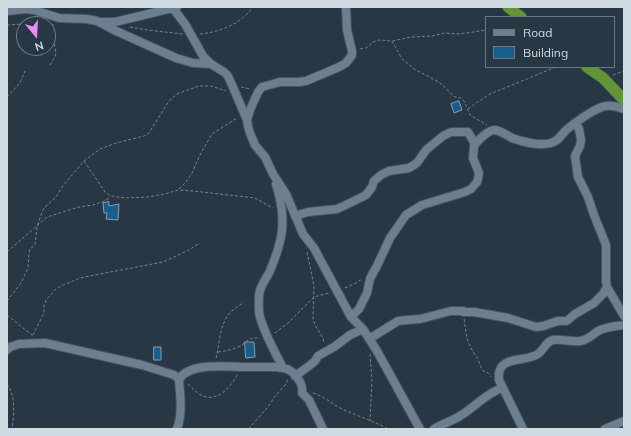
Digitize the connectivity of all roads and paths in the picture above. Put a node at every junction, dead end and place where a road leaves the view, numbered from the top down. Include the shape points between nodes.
1 (174, 7) edge
2 (253, 7) edge
3 (346, 7) edge
4 (508, 7) edge
5 (7, 11) edge
6 (49, 16) edge
7 (520, 16) edge
8 (56, 19) edge
9 (98, 21) junction
10 (115, 22) junction
11 (485, 30) edge
12 (191, 34) junction
13 (392, 41) junction
14 (352, 51) junction
15 (55, 56) edge
16 (211, 64) junction
17 (50, 65) dead end
18 (554, 68) edge
19 (588, 68) edge
20 (25, 71) dead end
21 (624, 71) edge
22 (603, 78) junction
23 (232, 85) junction
24 (258, 92) junction
25 (236, 94) junction
26 (7, 97) edge
27 (624, 100) edge
28 (624, 109) edge
29 (468, 110) junction
30 (243, 112) junction
31 (247, 120) junction
32 (576, 123) junction
33 (495, 130) junction
34 (474, 146) junction
35 (84, 161) junction
36 (273, 174) junction
37 (178, 190) junction
38 (110, 196) junction
39 (281, 212) junction
40 (295, 216) junction
41 (38, 226) junction
42 (200, 243) dead end
43 (307, 251) dead end
44 (7, 252) edge
45 (373, 273) junction
46 (607, 287) junction
47 (338, 291) junction
48 (314, 297) junction
49 (7, 301) edge
50 (244, 302) dead end
51 (463, 312) junction
52 (7, 315) edge
53 (624, 316) edge
54 (351, 317) junction
55 (624, 325) edge
56 (363, 330) junction
57 (274, 334) dead end
58 (263, 338) dead end
59 (370, 341) junction
60 (7, 350) edge
61 (217, 352) junction
62 (318, 356) junction
63 (211, 366) junction
64 (241, 367) junction
65 (284, 368) junction
66 (295, 376) junction
67 (179, 379) junction
68 (7, 384) edge
69 (501, 389) junction
70 (302, 393) junction
71 (370, 421) junction
72 (624, 421) edge
73 (12, 429) edge
74 (177, 429) edge
75 (249, 429) edge
76 (323, 429) edge
77 (388, 429) edge
78 (420, 429) edge
79 (434, 429) edge
80 (523, 429) edge
81 (605, 429) edge

1 - 10 street
1 - 12 street
2 - 12 path via 245,16 222,29
3 - 14 street via 347,30
4 - 7 highway
5 - 6 street via 26,9
8 - 9 street
9 - 10 street
9 - 16 street via 176,58 193,63
10 - 12 path via 147,30
11 - 13 path
12 - 16 street via 203,56
13 - 14 path via 372,42 366,48
13 - 29 path via 402,59 417,72 439,82 455,97 461,98
14 - 24 street via 350,59 339,67 306,81 276,83
15 - 17 path
16 - 23 street via 228,76
18 - 29 path via 490,94
19 - 22 highway
20 - 26 path via 20,83
21 - 22 path
22 - 27 highway
23 - 24 path
23 - 25 street
24 - 31 street
25 - 30 street
25 - 35 path via 211,86 200,86 177,94 149,133 116,142 100,149
28 - 32 street via 605,106
29 - 33 path via 472,116
30 - 31 street
30 - 37 path via 212,134 192,174
31 - 36 street via 255,144
32 - 33 street via 556,141 546,144 512,138
32 - 46 street via 581,140 575,156 578,178 588,196 606,245
33 - 34 street via 486,134
34 - 40 street via 468,132 451,132 426,150 413,166 377,177 369,191 360,198 338,209
34 - 45 street via 473,158 479,173 474,186 460,194 422,205 406,215 390,238
35 - 38 path via 103,190
35 - 41 path via 56,197 44,208
36 - 39 street via 279,192
36 - 40 street via 286,194
37 - 38 path via 141,198
37 - 39 path via 255,198
38 - 41 path via 102,202 47,218
39 - 65 street via 280,245 259,295 260,316
40 - 47 street via 303,234 314,248
41 - 44 path
41 - 49 path via 35,245 29,253 28,268 21,283
42 - 52 path via 163,262 80,278 63,285 46,300 44,313 33,335
43 - 48 path
45 - 47 path
45 - 54 street via 359,309
46 - 51 street via 594,303 567,321 543,326
46 - 53 street
47 - 48 path
47 - 54 street
48 - 57 path via 288,324
48 - 62 path via 313,319 324,342
50 - 61 path via 226,319
51 - 59 street via 451,311 420,319 398,321
51 - 69 path via 467,339 472,350 482,369
54 - 56 street
55 - 69 street via 605,328 578,342 551,340 536,356 504,365 499,373
56 - 59 street
56 - 62 street via 350,335
58 - 61 path via 250,338 237,348
59 - 71 path
59 - 78 street
60 - 67 street via 19,344 45,342 142,365
61 - 63 path
62 - 66 street
63 - 64 street
63 - 67 street via 186,373
64 - 65 street
64 - 67 path via 229,387 214,397 203,396
65 - 66 street
65 - 75 path via 289,372 286,384
66 - 70 street via 303,389
67 - 74 street via 181,408
68 - 73 path via 13,395
69 - 79 street via 488,394 459,417
69 - 80 street
70 - 71 path via 315,394
70 - 76 street via 309,400
71 - 77 path
72 - 81 street

